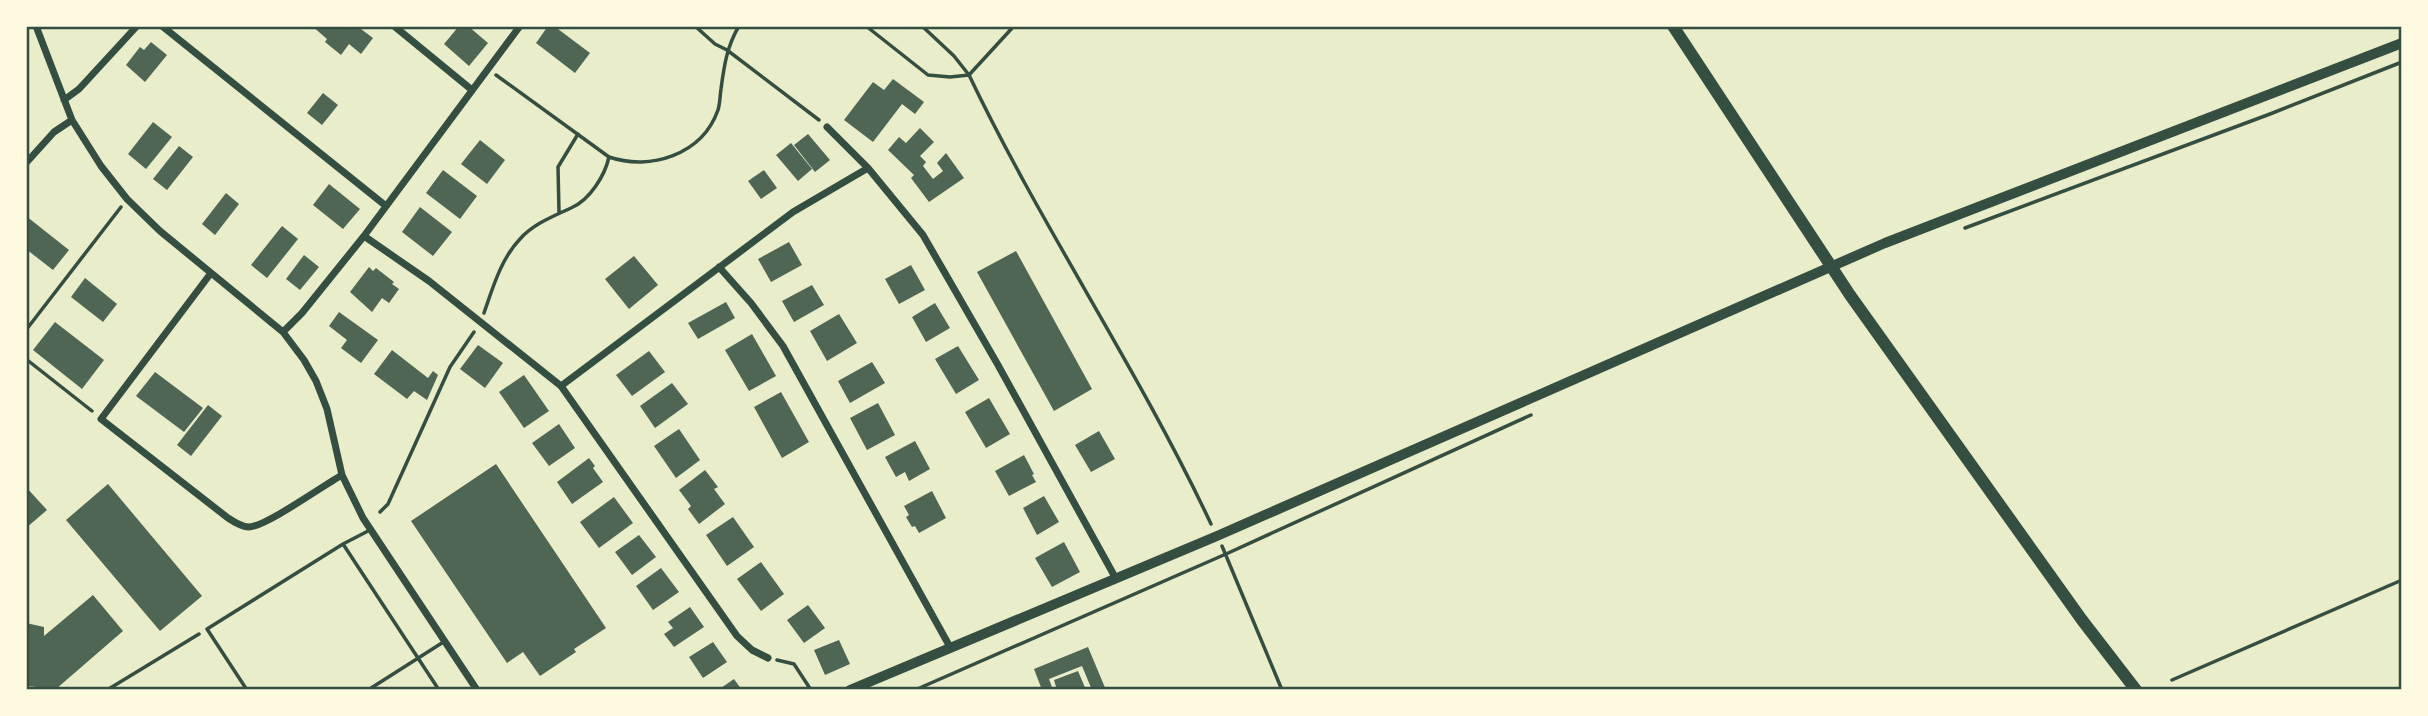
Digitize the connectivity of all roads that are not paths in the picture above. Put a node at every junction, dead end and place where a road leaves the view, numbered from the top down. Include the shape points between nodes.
1 (36, 26) edge
2 (137, 26) edge
3 (162, 26) edge
4 (394, 26) edge
5 (520, 26) edge
6 (1673, 26) edge
7 (2402, 43) edge
8 (472, 90) junction
9 (64, 100) junction
10 (72, 120) junction
11 (827, 127) road end
12 (26, 163) edge
13 (868, 168) junction
14 (386, 206) junction
15 (364, 236) junction
16 (719, 267) junction
17 (211, 273) junction
18 (283, 332) junction
19 (561, 386) junction
20 (342, 475) junction
21 (370, 530) junction
22 (343, 544) junction
23 (1115, 578) junction
24 (445, 641) junction
25 (950, 647) junction
26 (418, 658) junction
27 (768, 658) road end
28 (247, 690) edge
29 (368, 690) edge
30 (439, 690) edge
31 (477, 690) edge
32 (850, 690) edge
33 (2136, 690) edge

1 - 9 street
2 - 9 street
3 - 14 street
4 - 8 street
5 - 8 street
6 - 33 main road via 1850,295
7 - 23 street via 1885,243
8 - 14 street
9 - 10 street
10 - 12 street via 54,132
10 - 17 street via 127,199
11 - 13 street
13 - 16 street via 793,212
13 - 23 street via 923,235
14 - 15 street
15 - 18 street
15 - 19 street via 429,281
16 - 19 street
16 - 25 street via 783,346
17 - 18 street
17 - 20 street via 102,419 228,518 248,527
18 - 20 street via 316,381
19 - 27 street via 737,636
20 - 21 street
21 - 22 lane
21 - 24 street
22 - 26 lane
22 - 28 lane via 207,629
23 - 25 street
24 - 26 lane
24 - 31 street
25 - 32 street
26 - 29 lane
26 - 30 lane

